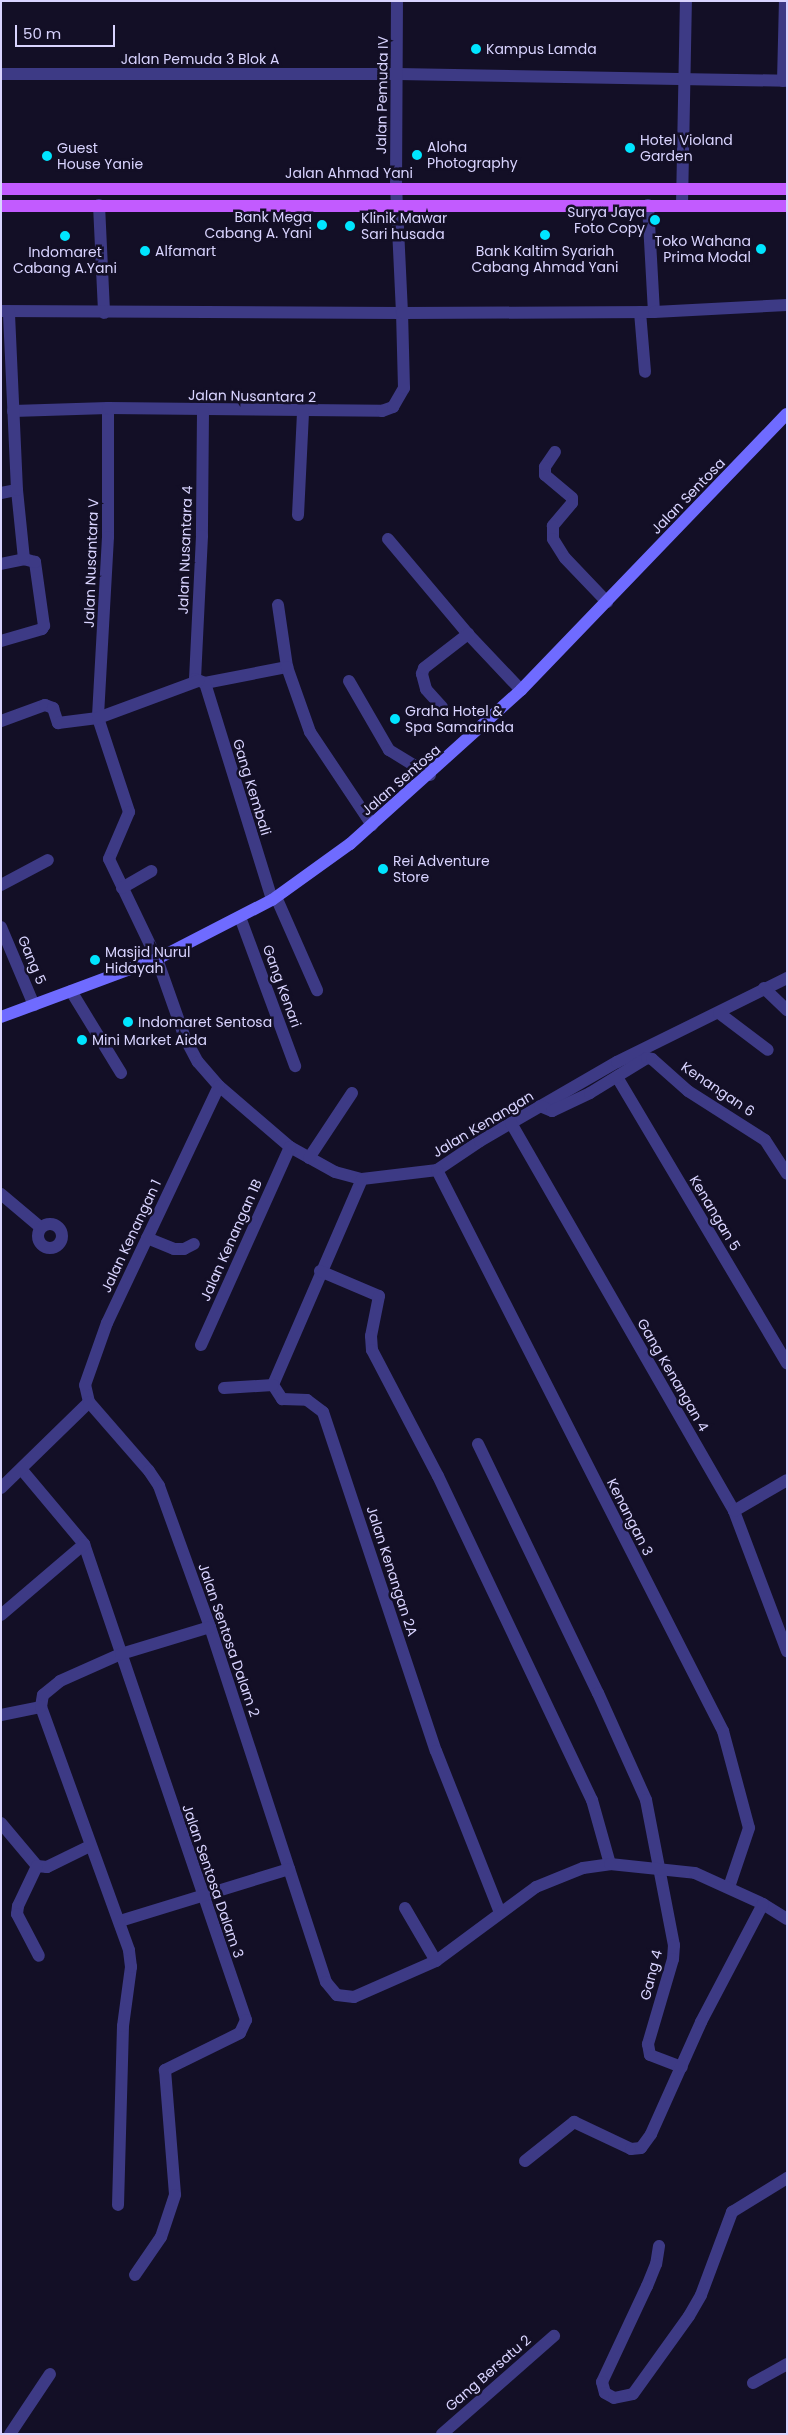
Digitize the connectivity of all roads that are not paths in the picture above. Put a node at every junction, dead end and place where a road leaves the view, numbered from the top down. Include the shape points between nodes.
1 (398, 1) edge
2 (686, 1) edge
3 (785, 1) edge
4 (1, 74) edge
5 (398, 74) junction
6 (683, 81) junction
7 (785, 81) edge
8 (396, 188) junction
9 (1, 189) edge
10 (787, 189) edge
11 (682, 190) junction
12 (99, 205) junction
13 (398, 205) junction
14 (648, 205) junction
15 (682, 205) junction
16 (1, 206) edge
17 (787, 206) edge
18 (787, 305) edge
19 (5, 311) edge
20 (640, 312) junction
21 (654, 312) junction
22 (104, 313) junction
23 (402, 313) junction
24 (645, 372) dead end
25 (108, 408) junction
26 (9, 409) edge
27 (203, 411) junction
28 (302, 412) junction
29 (787, 414) edge
30 (555, 452) dead end
31 (17, 490) junction
32 (1, 493) edge
33 (298, 516) dead end
34 (388, 538) dead end
35 (24, 559) junction
36 (1, 564) edge
37 (607, 602) junction
38 (278, 605) dead end
39 (468, 634) junction
40 (1, 641) edge
41 (287, 667) junction
42 (349, 681) dead end
43 (202, 682) junction
44 (521, 690) junction
45 (442, 707) dead end
46 (98, 718) junction
47 (1, 721) edge
48 (430, 775) junction
49 (372, 825) junction
50 (48, 860) dead end
51 (152, 871) dead end
52 (1, 885) edge
53 (122, 888) junction
54 (274, 898) junction
55 (240, 917) junction
56 (1, 928) edge
57 (157, 959) junction
58 (787, 978) edge
59 (764, 988) junction
60 (317, 990) dead end
61 (71, 991) junction
62 (34, 1005) junction
63 (787, 1010) edge
64 (719, 1013) junction
65 (1, 1017) edge
66 (768, 1050) dead end
67 (295, 1066) dead end
68 (121, 1072) dead end
69 (617, 1077) junction
70 (218, 1086) junction
71 (352, 1093) dead end
72 (540, 1106) junction
73 (511, 1123) junction
74 (290, 1147) junction
75 (309, 1158) junction
76 (437, 1170) junction
77 (787, 1174) edge
78 (362, 1179) junction
79 (1, 1194) edge
80 (40, 1227) dead end
81 (147, 1238) junction
82 (194, 1244) dead end
83 (320, 1271) junction
84 (202, 1345) dead end
85 (787, 1363) edge
86 (273, 1385) junction
87 (224, 1388) dead end
88 (89, 1402) junction
89 (478, 1444) dead end
90 (22, 1470) junction
91 (787, 1480) edge
92 (1, 1488) edge
93 (734, 1511) junction
94 (84, 1544) junction
95 (1, 1615) edge
96 (210, 1627) junction
97 (787, 1651) edge
98 (121, 1654) junction
99 (41, 1706) junction
100 (1, 1715) edge
101 (1, 1823) edge
102 (90, 1846) junction
103 (610, 1864) junction
104 (37, 1866) junction
105 (661, 1867) junction
106 (289, 1869) junction
107 (728, 1887) junction
108 (202, 1897) junction
109 (763, 1904) junction
110 (405, 1908) dead end
111 (500, 1913) junction
112 (787, 1919) edge
113 (120, 1921) junction
114 (39, 1956) dead end
115 (436, 1961) junction
116 (682, 2067) junction
117 (525, 2161) dead end
118 (787, 2178) edge
119 (118, 2205) dead end
120 (659, 2246) dead end
121 (135, 2275) dead end
122 (554, 2336) dead end
123 (787, 2364) edge
124 (50, 2374) dead end
125 (753, 2383) dead end
126 (10, 2434) edge
127 (442, 2434) edge

1 - 5 street, Jalan Pemuda IV
2 - 6 street
3 - 7 street
4 - 5 street, Jalan Pemuda 3 Blok A
5 - 6 street, Jalan Pemuda 3 Blok A
5 - 8 street, Jalan Pemuda IV
6 - 7 street, Jalan Pemuda 3 Blok A
6 - 11 street
8 - 9 main road, Jalan Ahmad Yani
8 - 11 main road, Jalan Ahmad Yani
8 - 13 street, Jalan Pemuda IV
10 - 11 main road, Jalan Ahmad Yani
11 - 15 street
12 - 13 main road
12 - 16 main road
12 - 22 street
13 - 14 main road
13 - 23 street, Jalan Pemuda IV
14 - 15 main road
14 - 21 street
15 - 17 main road
18 - 21 street
19 - 22 street
19 - 26 street
20 - 21 street
20 - 23 street
20 - 24 street
22 - 23 street
23 - 28 street, Jalan Nusantara 2 via 404,388 393,407 382,411
25 - 26 street, Jalan Nusantara 2
25 - 27 street, Jalan Nusantara 2
25 - 46 street, Jalan Nusantara V via 108,537
26 - 31 street
27 - 28 street, Jalan Nusantara 2
27 - 43 street, Jalan Nusantara 4 via 202,536 194,675
28 - 33 street
29 - 37 street, Jalan Sentosa
30 - 37 street via 545,466 546,475 569,494 572,503 553,526 553,539 565,558
31 - 32 street
31 - 35 street
34 - 39 street
35 - 36 street
35 - 40 street via 35,562 44,626
37 - 44 street, Jalan Sentosa
38 - 41 street
39 - 44 street
39 - 45 street via 424,668 422,674 426,689
41 - 43 street
41 - 49 street via 310,732
42 - 48 street via 389,750
43 - 46 street
43 - 54 street, Gang Kembali
44 - 48 street, Jalan Sentosa
46 - 47 street via 58,724 53,708 45,705
46 - 53 street, Jalan Kenangan via 129,812 108,859
48 - 49 street, Jalan Sentosa
49 - 54 street, Jalan Sentosa
50 - 52 street
51 - 53 street
53 - 57 street, Jalan Kenangan
54 - 55 street, Jalan Sentosa
54 - 60 street, Gang Kembali
55 - 57 street, Jalan Sentosa
55 - 67 street, Gang Kenari
56 - 62 street, Gang 5
57 - 61 street, Jalan Sentosa
57 - 70 street, Jalan Kenangan via 185,1038 198,1062
58 - 59 street, Jalan Kenangan
59 - 63 street
59 - 64 street, Jalan Kenangan
61 - 62 street, Jalan Sentosa
61 - 68 street
62 - 65 street, Jalan Sentosa
64 - 66 street
64 - 72 street, Jalan Kenangan via 637,1051
69 - 72 street, Kenangan 6 via 552,1110
69 - 77 street, Kenangan 6 via 647,1058 657,1061 688,1091 765,1140
69 - 85 street, Kenangan 5
70 - 74 street, Jalan Kenangan
70 - 81 street, Jalan Kenangan 1
71 - 75 street
72 - 73 street, Jalan Kenangan
73 - 76 street, Jalan Kenangan
73 - 93 street, Gang Kenangan 4
74 - 75 street, Jalan Kenangan
74 - 84 street, Jalan Kenangan 1B
75 - 78 street, Jalan Kenangan via 335,1172
76 - 78 street, Jalan Kenangan
76 - 107 street, Kenangan 3 via 723,1731 749,1828
78 - 83 street
79 - 80 street
81 - 82 street via 174,1248 184,1249
81 - 88 street, Jalan Kenangan 1 via 107,1323 85,1385
83 - 86 street
83 - 103 street via 379,1296 371,1336 372,1350 438,1476 592,1800
86 - 87 street
86 - 111 street, Jalan Kenangan 2A via 282,1399 307,1400 323,1412 436,1751
88 - 90 street
88 - 96 street, Jalan Sentosa Dalam 2 via 159,1486
89 - 105 street via 646,1800
90 - 92 street
90 - 94 street, Jalan Sentosa Dalam 3
91 - 93 street
93 - 97 street, Gang Kenangan 4
94 - 95 street
94 - 98 street, Jalan Sentosa Dalam 3
96 - 98 street
96 - 106 street, Jalan Sentosa Dalam 2
98 - 99 street via 50,1687 43,1695
98 - 108 street, Jalan Sentosa Dalam 3
99 - 100 street
99 - 102 street
101 - 104 street
102 - 104 street via 47,1867
102 - 113 street
103 - 105 street
103 - 111 street via 583,1868 558,1877 536,1887
104 - 114 street via 17,1914
105 - 107 street via 695,1873
105 - 116 street, Gang 4 via 674,1945 673,1959 648,2044 650,2055
106 - 108 street
106 - 115 street, Jalan Sentosa Dalam 2 via 326,1982 337,1994 354,1997
107 - 109 street
108 - 113 street
108 - 121 street, Jalan Sentosa Dalam 3 via 246,2020 240,2033 165,2070 175,2195 162,2237
109 - 112 street
109 - 116 street via 701,2022
110 - 115 street
111 - 115 street
113 - 119 street via 131,1967 123,2026
116 - 117 street via 651,2134 641,2148 631,2149 574,2122
118 - 120 street via 732,2212 701,2295 689,2316 633,2394 614,2398 606,2393 602,2382 650,2279
122 - 127 street, Gang Bersatu 2
123 - 125 street
124 - 126 street

